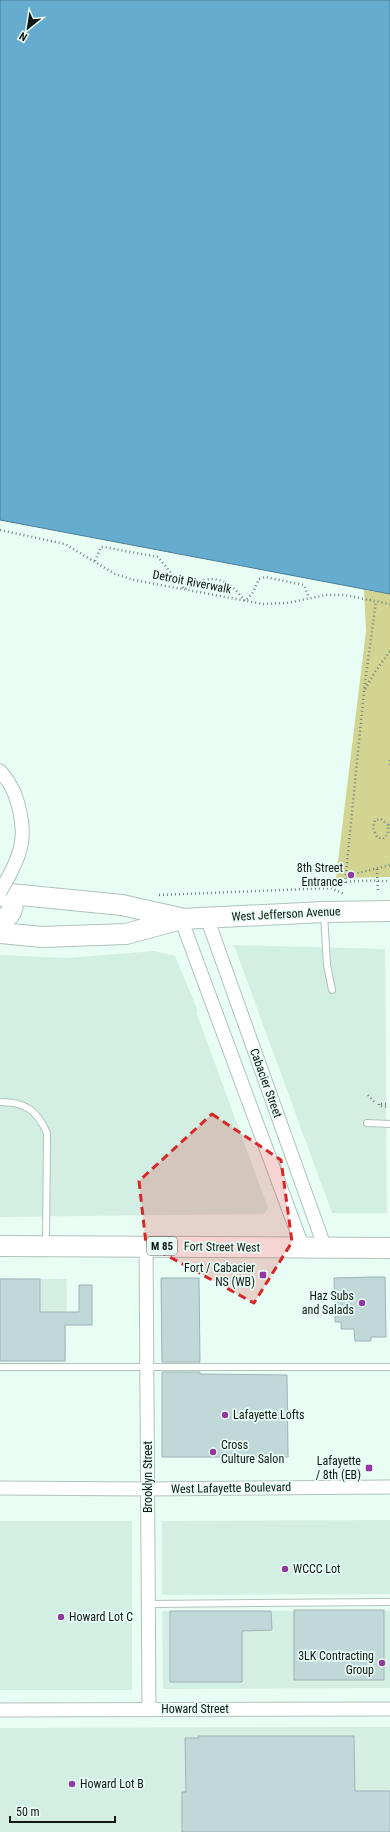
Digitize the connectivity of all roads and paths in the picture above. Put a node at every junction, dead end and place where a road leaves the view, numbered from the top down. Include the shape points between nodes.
1 (0, 530) edge
2 (95, 561) junction
3 (184, 589) junction
4 (309, 598) junction
5 (245, 601) junction
6 (376, 601) junction
7 (390, 604) edge
8 (390, 651) edge
9 (364, 691) junction
10 (390, 760) edge
11 (390, 768) edge
12 (0, 771) edge
13 (389, 824) edge
14 (390, 866) edge
15 (377, 869) junction
16 (346, 876) junction
17 (378, 881) junction
18 (390, 881) edge
19 (345, 883) junction
20 (331, 888) junction
21 (0, 893) edge
22 (219, 893) dead end
23 (373, 893) dead end
24 (378, 893) junction
25 (350, 894) dead end
26 (387, 902) edge
27 (324, 912) junction
28 (207, 918) junction
29 (182, 919) junction
30 (0, 920) edge
31 (0, 933) edge
32 (332, 990) dead end
33 (368, 1095) dead end
34 (0, 1102) edge
35 (375, 1103) dead end
36 (380, 1104) dead end
37 (388, 1106) dead end
38 (367, 1123) dead end
39 (390, 1124) edge
40 (146, 1245) junction
41 (0, 1246) edge
42 (46, 1246) junction
43 (303, 1248) junction
44 (325, 1248) junction
45 (390, 1248) edge
46 (0, 1367) edge
47 (148, 1367) junction
48 (390, 1367) edge
49 (390, 1487) edge
50 (0, 1488) edge
51 (148, 1489) junction
52 (390, 1602) edge
53 (148, 1604) junction
54 (149, 1709) junction
55 (390, 1709) edge
56 (0, 1710) edge

1 - 2 path, Detroit Riverwalk via 60,542
2 - 3 path, Detroit Riverwalk via 124,578
2 - 3 path via 101,547 156,556
3 - 5 path, Detroit Riverwalk
3 - 5 path via 204,581 218,580 232,586
4 - 5 path, Detroit Riverwalk via 276,604
4 - 5 path via 304,585 265,577 259,579 252,594
4 - 6 path, Detroit Riverwalk via 335,595
6 - 7 path, Detroit Riverwalk
6 - 9 path
8 - 9 path
9 - 16 path
10 - 11 path
12 - 21 street, bridge via 14,792 22,817 22,841 14,867
13 - 13 path via 381,819 375,820 373,828 377,837 386,837
14 - 15 path
15 - 16 path
15 - 17 path
16 - 19 path
17 - 18 path
17 - 19 path
17 - 24 path
19 - 20 path via 335,884
20 - 22 path
20 - 25 path via 342,894
21 - 29 main road, West Jefferson Avenue via 122,905
21 - 30 main road via 8,897 13,904 8,917
23 - 24 path
24 - 26 path
26 - 27 main road, West Jefferson Avenue
27 - 28 main road, West Jefferson Avenue
27 - 32 lane via 327,965
28 - 29 main road, West Jefferson Avenue
28 - 44 street, Cabacier Street
29 - 31 main road, West Jefferson Avenue via 126,934 42,937
29 - 43 street, Cabacier Street
33 - 35 path
34 - 42 lane via 18,1103 27,1107 42,1121 46,1133
36 - 37 path via 379,1106
38 - 39 lane
40 - 42 main road, Fort Street West / M 85
40 - 43 main road, Fort Street West / M 85
40 - 47 street, Brooklyn Street
41 - 42 main road, Fort Street West / M 85
43 - 44 main road, Fort Street West / M 85
44 - 45 main road, M 85
46 - 47 lane
47 - 48 lane
47 - 51 street, Brooklyn Street
49 - 51 street, West Lafayette Boulevard
50 - 51 street, West Lafayette Boulevard
51 - 53 street, Brooklyn Street
52 - 53 lane
53 - 54 street, Brooklyn Street
54 - 55 street, Howard Street
54 - 56 street, Howard Street

